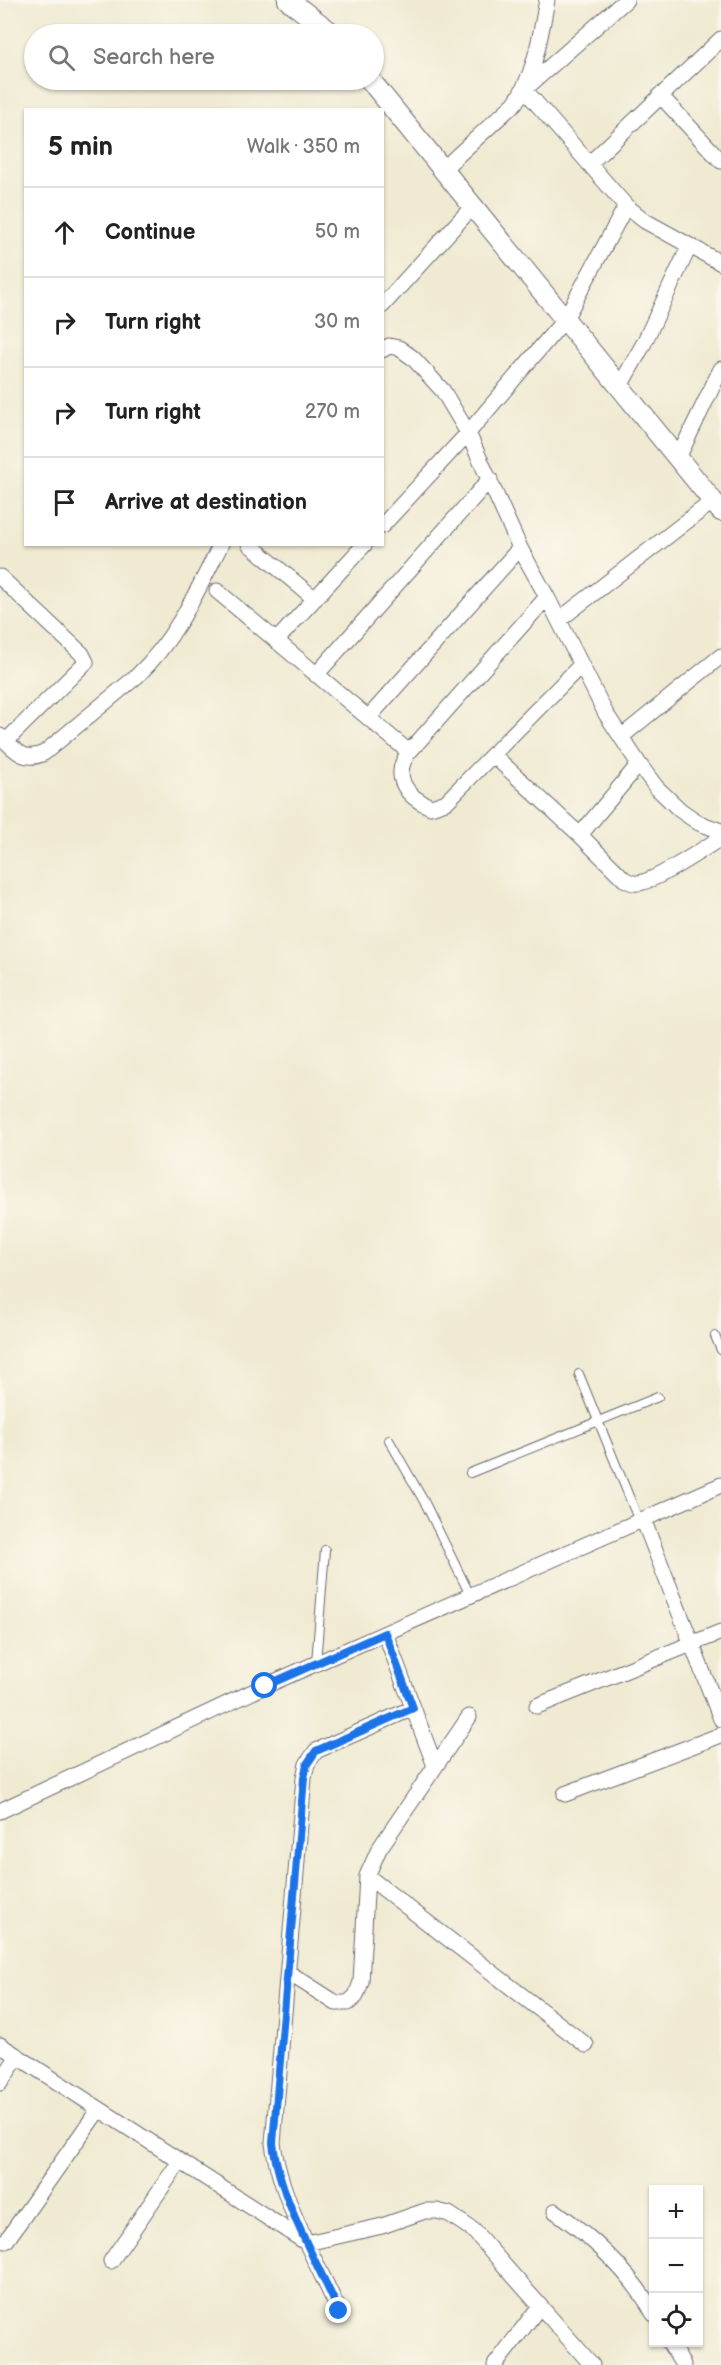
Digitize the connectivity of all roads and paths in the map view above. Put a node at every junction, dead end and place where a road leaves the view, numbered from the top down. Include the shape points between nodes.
1 (288, 0) edge
2 (548, 0) edge
3 (626, 0) edge
4 (320, 24) edge
5 (721, 39) edge
6 (378, 90) edge
7 (524, 90) junction
8 (660, 95) junction
9 (721, 160) edge
10 (589, 164) junction
11 (443, 169) junction
12 (473, 206) junction
13 (626, 206) junction
14 (689, 247) junction
15 (721, 263) edge
16 (384, 304) edge
17 (565, 319) junction
18 (384, 349) edge
19 (721, 369) edge
20 (620, 386) junction
21 (468, 434) junction
22 (678, 458) junction
23 (490, 479) junction
24 (717, 506) edge
25 (384, 524) edge
26 (220, 546) edge
27 (251, 546) edge
28 (363, 546) edge
29 (520, 548) junction
30 (0, 577) edge
31 (217, 591) dead end
32 (547, 597) junction
33 (315, 599) junction
34 (559, 620) junction
35 (276, 641) junction
36 (721, 656) edge
37 (581, 665) junction
38 (316, 675) junction
39 (368, 718) junction
40 (621, 737) junction
41 (3, 739) edge
42 (408, 752) junction
43 (493, 755) junction
44 (639, 764) junction
45 (721, 831) edge
46 (580, 835) junction
47 (721, 838) edge
48 (715, 1336) dead end
49 (721, 1350) edge
50 (579, 1374) dead end
51 (658, 1397) dead end
52 (598, 1422) junction
53 (389, 1440) dead end
54 (470, 1473) dead end
55 (721, 1485) edge
56 (641, 1520) junction
57 (326, 1550) dead end
58 (470, 1595) junction
59 (721, 1632) edge
60 (385, 1633) junction
61 (692, 1644) junction
62 (316, 1663) junction
63 (537, 1706) dead end
64 (413, 1708) junction
65 (469, 1717) dead end
66 (721, 1719) edge
67 (721, 1735) edge
68 (435, 1766) junction
69 (565, 1794) dead end
70 (0, 1811) edge
71 (368, 1876) junction
72 (289, 1973) junction
73 (0, 2045) edge
74 (586, 2045) dead end
75 (18, 2056) junction
76 (0, 2083) edge
77 (99, 2109) junction
78 (180, 2161) junction
79 (555, 2211) dead end
80 (6, 2241) dead end
81 (308, 2243) junction
82 (111, 2261) dead end
83 (540, 2306) junction
84 (649, 2307) edge
85 (339, 2311) dead end
86 (672, 2347) edge
87 (495, 2365) edge
88 (592, 2365) edge
89 (683, 2365) edge

1 - 4 street
2 - 7 street
3 - 7 street
5 - 8 street
6 - 11 street
7 - 10 street
7 - 11 street via 515,103
8 - 9 street
8 - 10 street
10 - 13 street
11 - 12 street
12 - 16 street
12 - 17 street
13 - 14 street
13 - 17 street
14 - 15 street
14 - 20 street
17 - 20 street
17 - 21 street
18 - 21 street via 399,348 413,358 443,391
19 - 22 street
20 - 22 street
21 - 23 street
21 - 25 street
22 - 24 street
23 - 29 street
23 - 38 street
24 - 34 street
26 - 41 street via 183,618 137,676 44,753 33,758 22,755
27 - 33 street
28 - 33 street
29 - 32 street
29 - 39 street
30 - 41 street via 86,662
31 - 35 street
32 - 34 street
32 - 42 street
33 - 35 street
34 - 37 street
35 - 38 street
36 - 40 street
37 - 40 street
37 - 43 street
38 - 39 street
39 - 42 street
40 - 44 street
42 - 43 street via 402,761 400,778 407,789 431,807 446,802
43 - 46 street
44 - 45 street via 680,810 699,824
44 - 46 street
46 - 47 street via 624,879 638,884
48 - 49 lane
50 - 52 lane
51 - 52 lane
52 - 54 lane
52 - 56 lane
53 - 58 lane
55 - 56 street
56 - 58 street
56 - 61 street
57 - 62 lane
58 - 60 street
59 - 61 street
60 - 62 street
60 - 64 street
61 - 63 street
61 - 66 street
62 - 70 street
64 - 68 street
64 - 72 street via 316,1751 307,1764
65 - 68 street
67 - 69 street
68 - 71 street via 379,1849
71 - 72 street via 361,1982 356,1996 348,2003 336,2003
71 - 74 street
72 - 81 street via 273,2143 287,2195
73 - 75 street
75 - 76 street
75 - 77 street
77 - 78 street
77 - 80 street
78 - 81 street
78 - 82 street
79 - 84 street via 592,2240
81 - 83 street via 437,2211 473,2230
81 - 85 street
83 - 87 street
83 - 88 street
86 - 89 street

